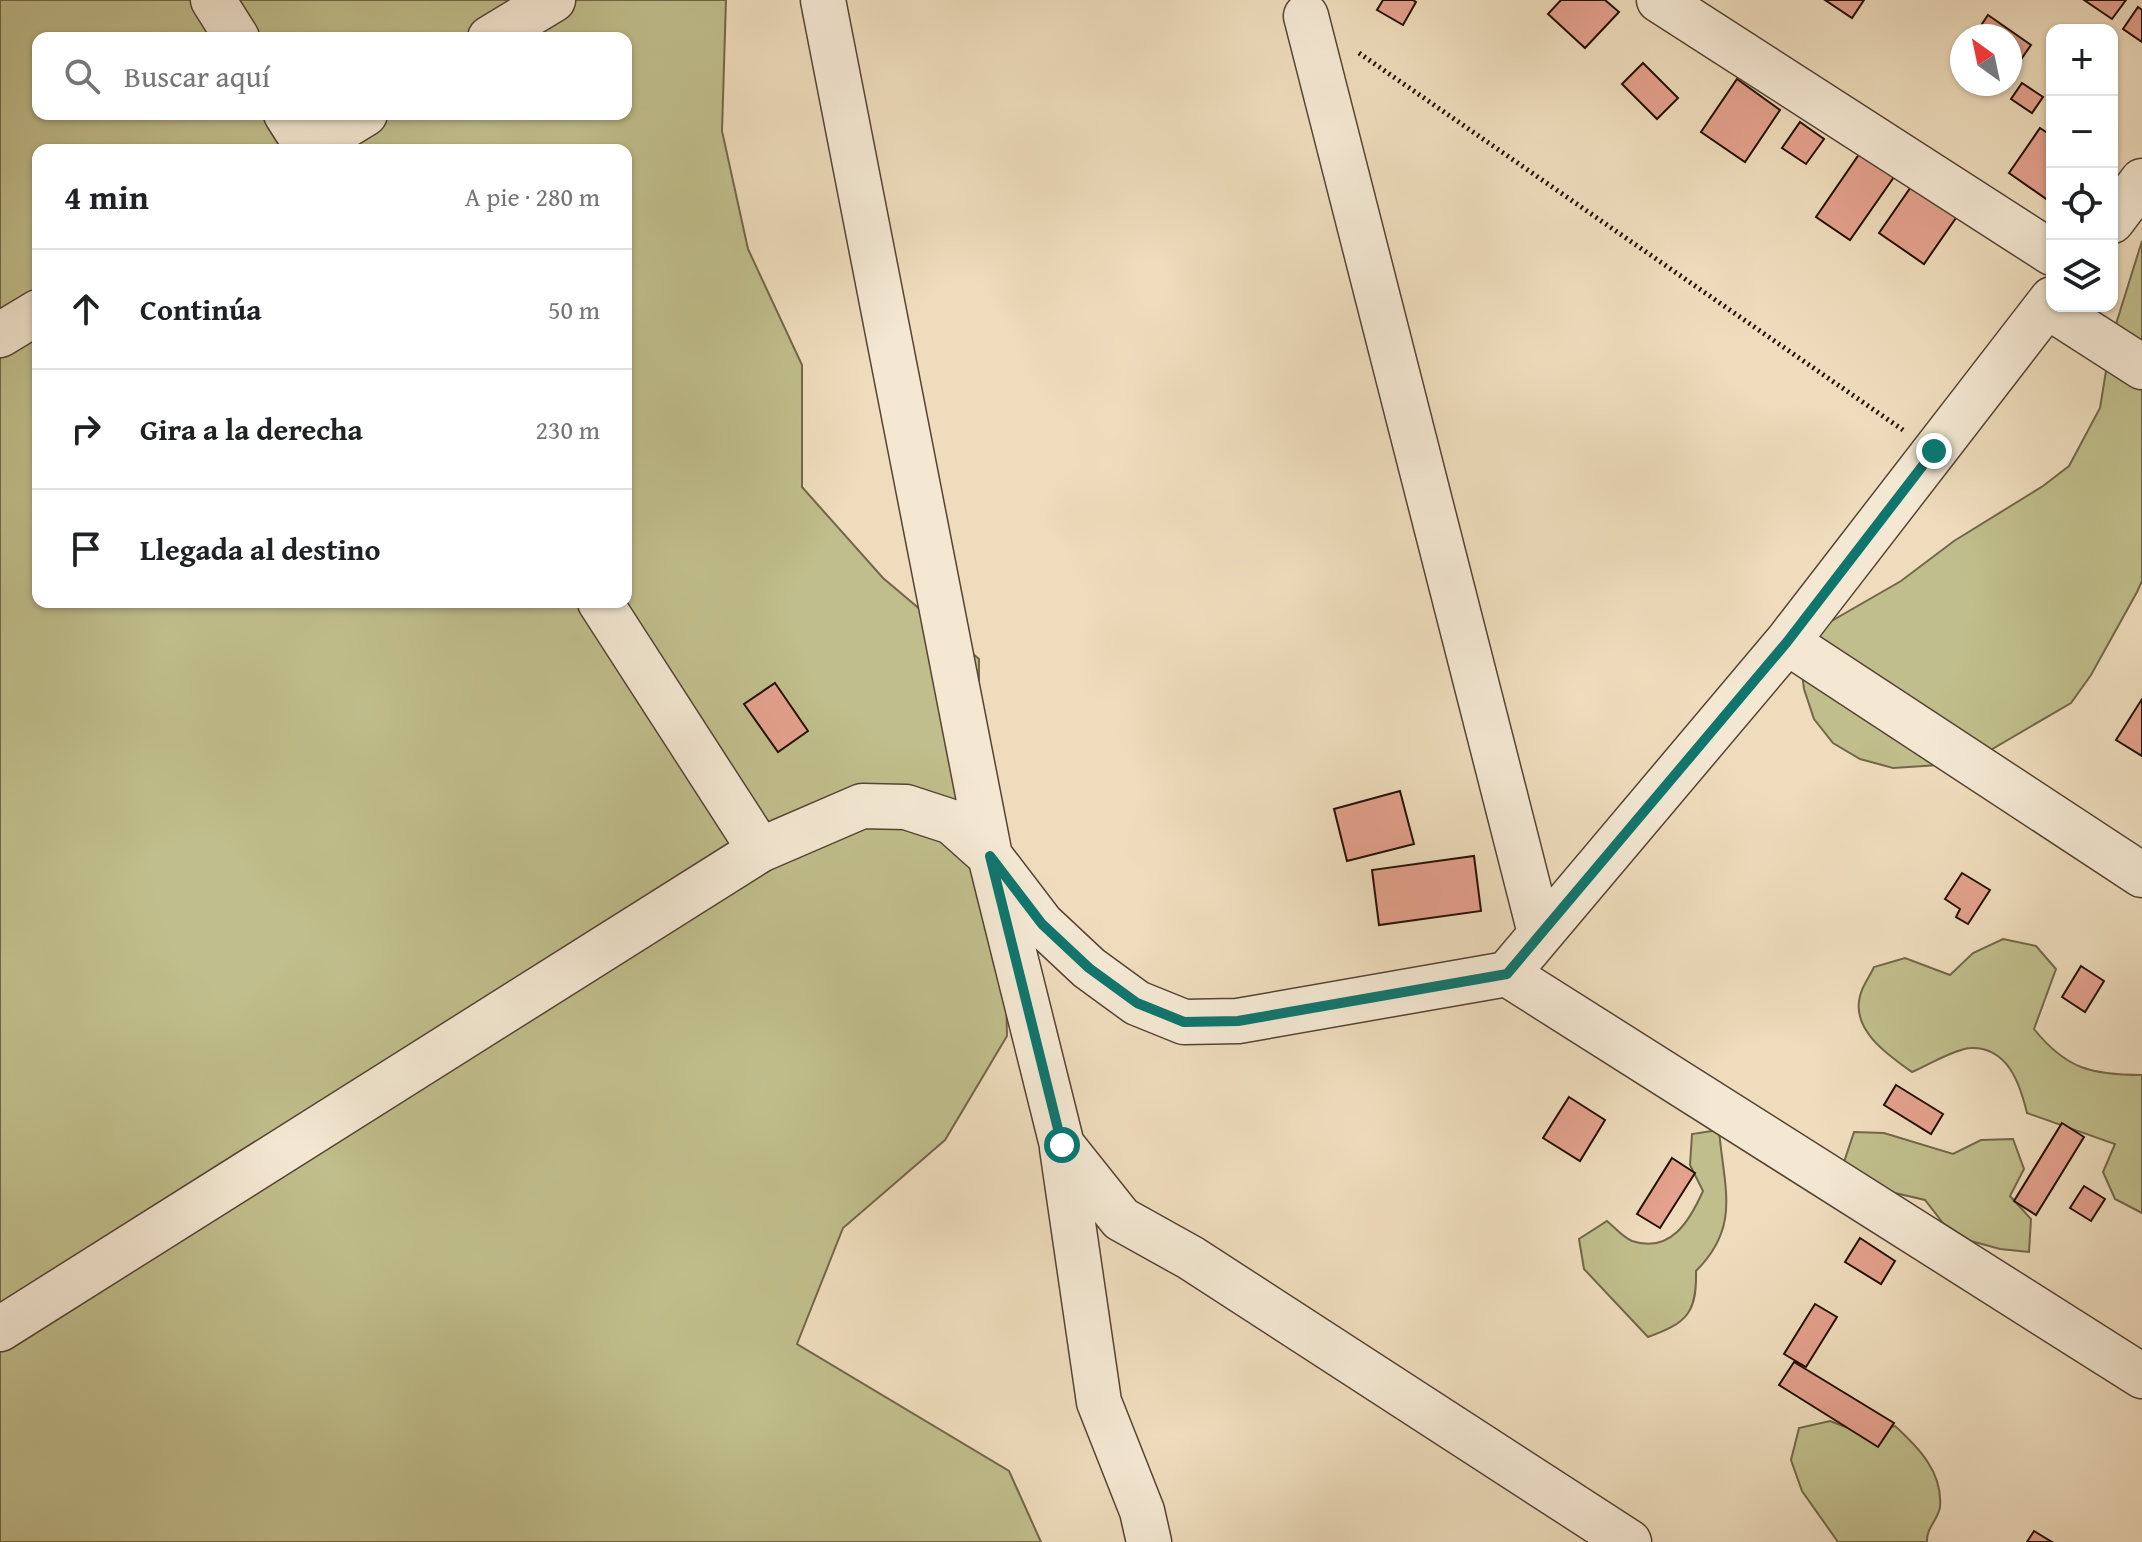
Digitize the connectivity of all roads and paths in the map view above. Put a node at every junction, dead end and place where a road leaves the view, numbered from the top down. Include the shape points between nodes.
1 (213, 0) edge
2 (553, 0) edge
3 (823, 0) edge
4 (1659, 0) edge
5 (1306, 16) dead end
6 (233, 32) edge
7 (500, 32) edge
8 (1358, 52) dead end
9 (351, 120) edge
10 (302, 141) edge
11 (2142, 181) edge
12 (2118, 213) edge
13 (2046, 249) edge
14 (2046, 306) edge
15 (2063, 312) edge
16 (32, 316) edge
17 (0, 335) edge
18 (2142, 367) edge
19 (1934, 451) junction
20 (604, 608) edge
21 (1787, 642) junction
22 (760, 850) junction
23 (990, 856) junction
24 (2142, 875) edge
25 (1540, 933) junction
26 (1507, 974) junction
27 (1062, 1145) junction
28 (0, 1329) edge
29 (2142, 1376) edge
30 (1149, 1542) edge
31 (1629, 1542) edge

1 - 6 street
2 - 7 street
3 - 23 street
4 - 13 street
5 - 25 street
8 - 19 path
9 - 10 street
11 - 12 street
14 - 19 street
15 - 18 street
16 - 17 street
19 - 21 street
20 - 22 street
21 - 24 street
21 - 25 street
22 - 23 street via 862,806 906,807 952,822
22 - 28 street
23 - 26 street via 1042,924 1089,968 1137,1003 1184,1022 1238,1021
23 - 27 street
25 - 26 street
26 - 29 street
27 - 30 street via 1099,1402
27 - 31 street via 1121,1219 1191,1258

